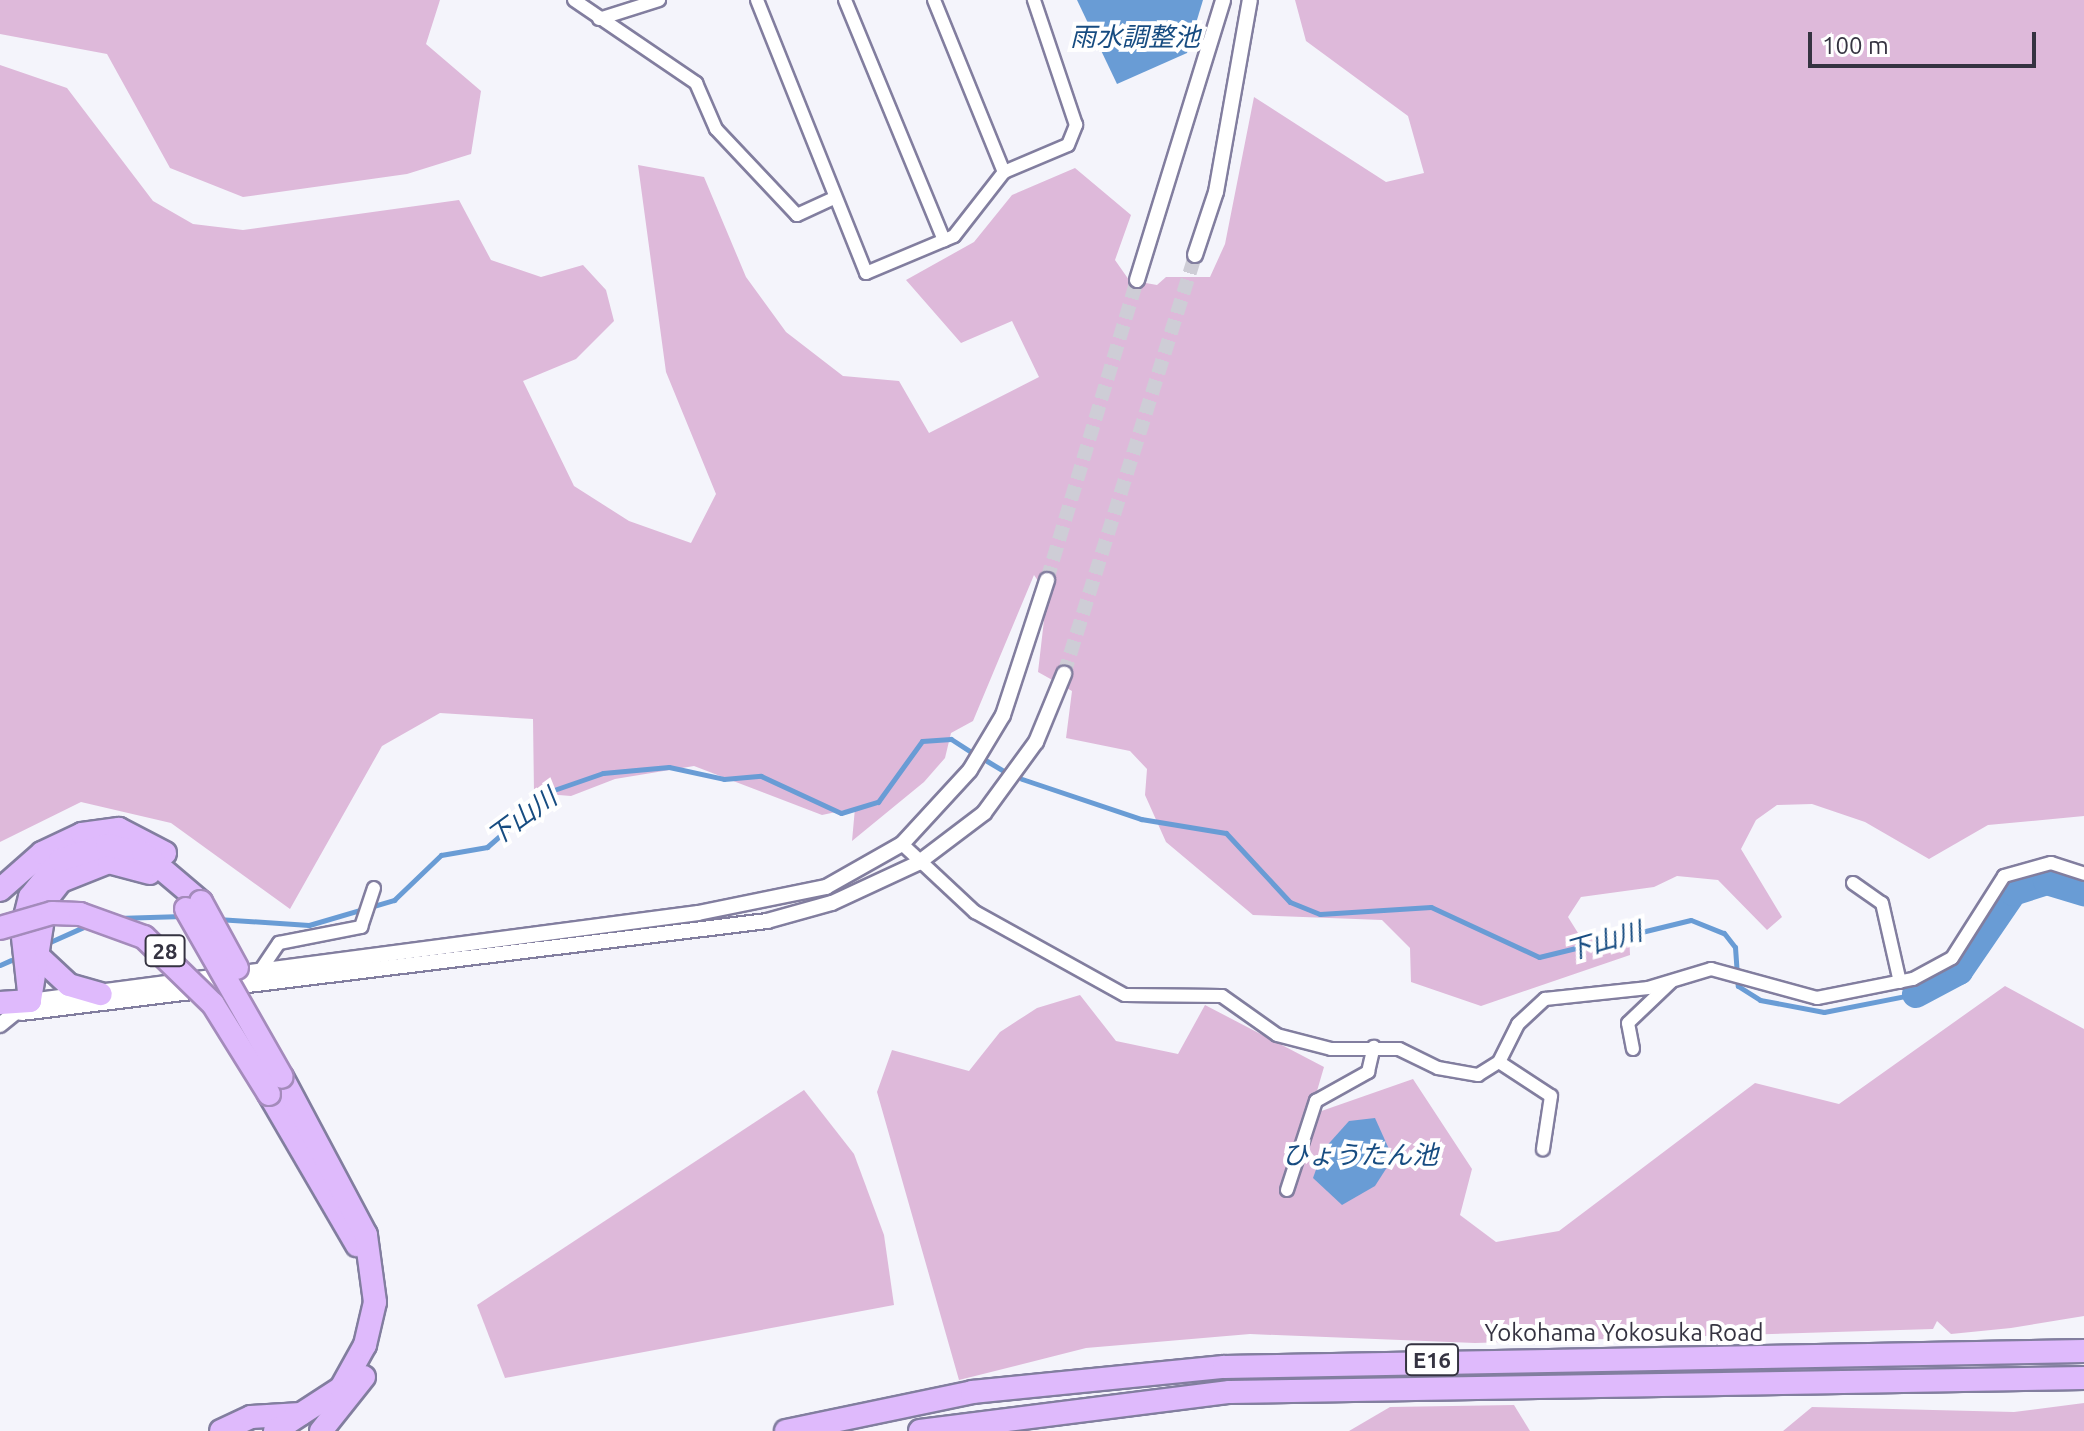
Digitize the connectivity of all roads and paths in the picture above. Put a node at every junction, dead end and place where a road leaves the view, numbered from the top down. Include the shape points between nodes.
1 (574, 0) edge
2 (659, 0) edge
3 (757, 0) edge
4 (845, 0) edge
5 (934, 0) edge
6 (1034, 0) edge
7 (1223, 0) edge
8 (1250, 0) edge
9 (599, 19) junction
10 (1004, 172) junction
11 (834, 198) junction
12 (944, 240) junction
13 (1195, 255) tunnel mouth
14 (1137, 280) tunnel mouth
15 (1047, 580) tunnel mouth
16 (1064, 674) tunnel mouth
17 (902, 844) junction
18 (918, 863) junction
19 (2084, 874) edge
20 (1853, 883) dead end
21 (0, 890) edge
22 (373, 890) dead end
23 (194, 906) junction
24 (0, 928) edge
25 (39, 957) junction
26 (260, 971) junction
27 (1900, 982) junction
28 (1670, 983) junction
29 (101, 994) junction
30 (0, 1003) edge
31 (17, 1009) edge
32 (0, 1025) edge
33 (1374, 1047) junction
34 (1633, 1049) dead end
35 (1499, 1062) junction
36 (281, 1081) junction
37 (1543, 1149) dead end
38 (1287, 1190) dead end
39 (2084, 1351) edge
40 (2084, 1378) edge
41 (304, 1426) edge
42 (221, 1431) edge
43 (255, 1431) edge
44 (786, 1431) edge
45 (920, 1431) edge

1 - 9 street
2 - 9 street
3 - 11 street
4 - 12 street
5 - 10 street
6 - 10 street via 1076,125 1068,145
7 - 14 street
8 - 13 street via 1216,192
9 - 11 street via 696,83 716,129 797,215
10 - 12 street
11 - 12 street via 866,273
15 - 17 street via 997,726 956,787
16 - 18 street via 1036,742 1002,792
17 - 18 street
17 - 26 street via 826,887 769,903
18 - 31 street via 859,893 767,921
18 - 33 street via 1002,930 1125,995 1222,996 1277,1035 1331,1049
19 - 27 street via 2051,863 2004,876 1952,958 1939,970
20 - 27 street via 1882,903
21 - 23 highway, 28 via 62,841 119,829 177,864
22 - 26 street via 371,913 361,927 279,943
23 - 25 highway via 136,865 83,868 46,900
23 - 31 highway via 143,853 107,845 60,860 30,897 22,929
23 - 36 highway, bridge
24 - 36 highway, 28, bridge via 52,913 80,914 144,937
25 - 29 highway via 69,985
25 - 31 highway
26 - 29 street
27 - 28 street via 1817,998 1726,970 1697,970
28 - 34 street via 1628,1023
28 - 35 street via 1545,999 1518,1024
29 - 31 street
30 - 31 highway
31 - 32 street
33 - 35 street via 1405,1051 1456,1073 1478,1075
33 - 38 street via 1368,1072 1316,1101
35 - 37 street via 1551,1096
36 - 41 highway, 28 via 373,1265 375,1302 365,1345 341,1388
36 - 41 highway via 377,1229 387,1286 374,1359
39 - 44 highway, Yokohama Yokosuka Road / E16 via 1224,1367 972,1392
40 - 45 highway, E16 via 1230,1392
41 - 42 highway via 251,1417
41 - 43 highway

